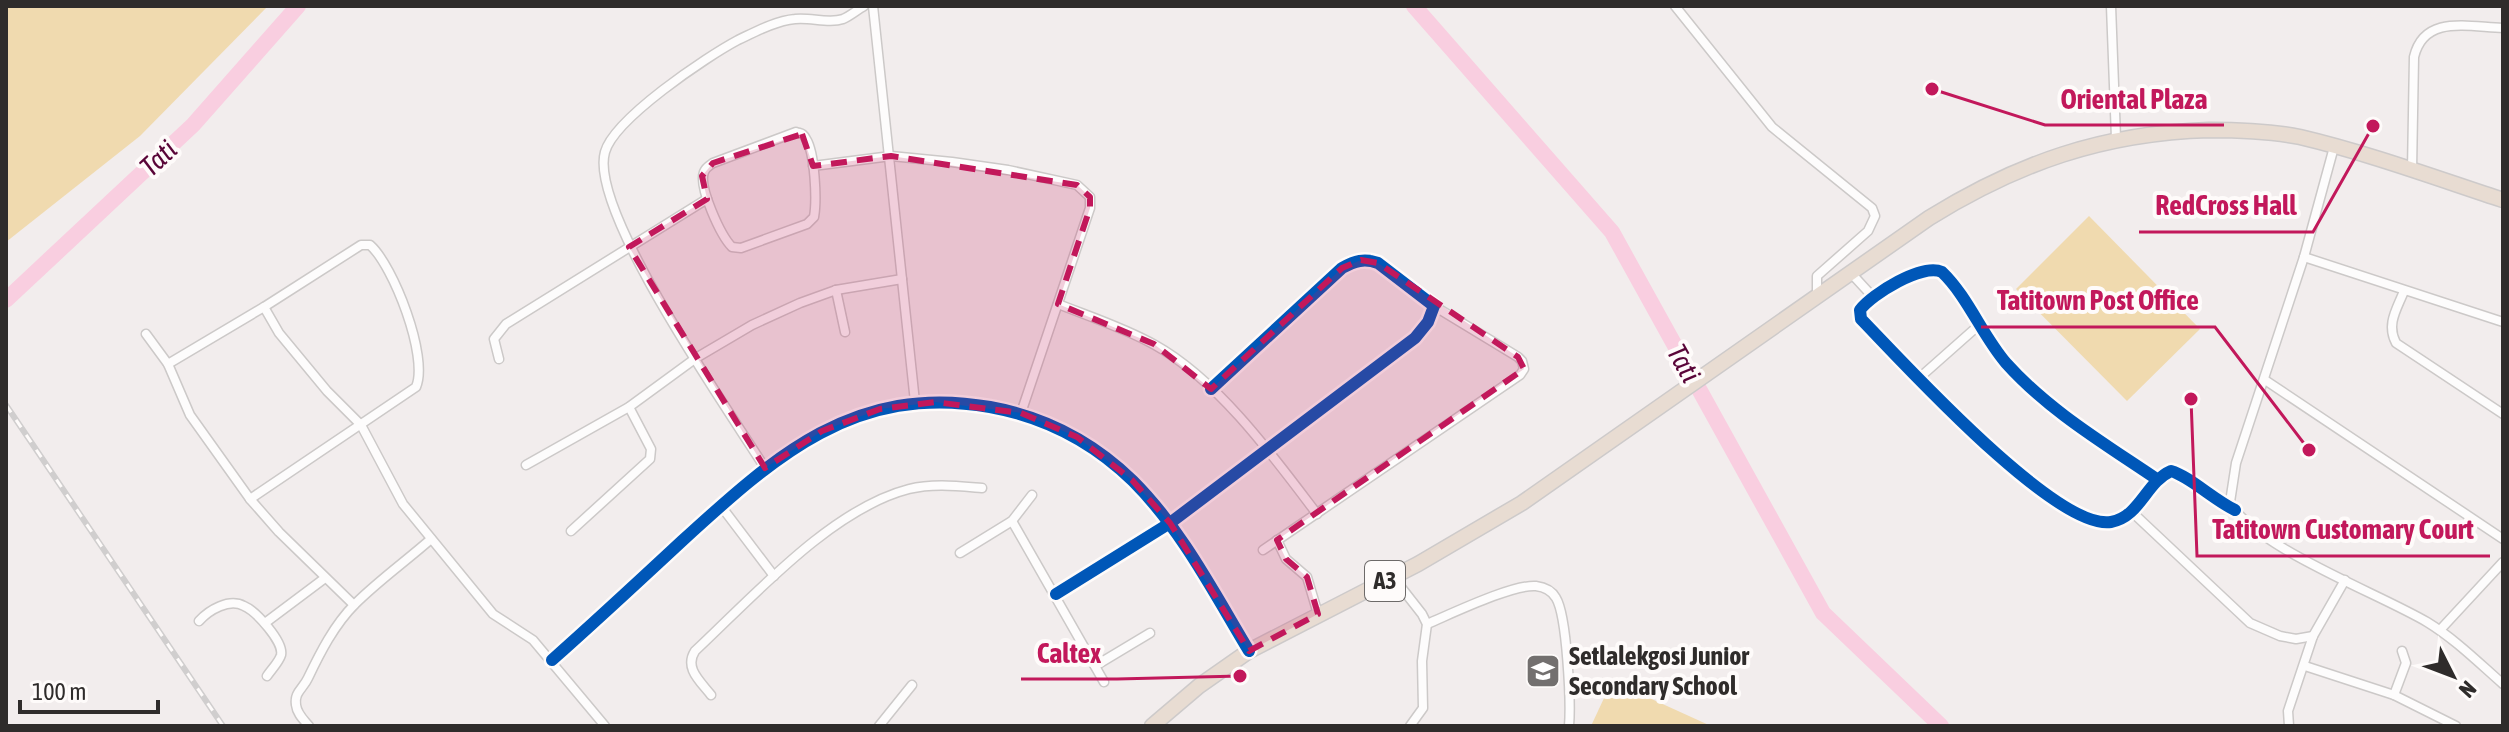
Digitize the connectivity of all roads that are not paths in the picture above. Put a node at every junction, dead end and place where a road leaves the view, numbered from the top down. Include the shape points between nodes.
1 (864, 6) edge
2 (873, 6) edge
3 (1675, 6) edge
4 (2111, 6) edge
5 (2503, 28) edge
6 (2116, 138) junction
7 (2334, 147) junction
8 (891, 156) junction
9 (813, 166) junction
10 (2412, 170) junction
11 (707, 199) junction
12 (2503, 200) edge
13 (629, 247) junction
14 (2304, 257) junction
15 (1850, 272) junction
16 (902, 279) junction
17 (836, 290) junction
18 (2404, 291) junction
19 (1817, 295) junction
20 (1873, 297) junction
21 (1058, 304) junction
22 (1434, 306) junction
23 (264, 307) junction
24 (2503, 322) edge
25 (1979, 325) junction
26 (845, 332) dead end
27 (146, 334) dead end
28 (696, 358) junction
29 (499, 359) dead end
30 (168, 364) junction
31 (1918, 379) junction
32 (2265, 380) junction
33 (1211, 389) junction
34 (915, 402) junction
35 (629, 407) junction
36 (1021, 413) junction
37 (2503, 414) edge
38 (361, 425) junction
39 (1268, 450) junction
40 (526, 465) dead end
41 (765, 468) junction
42 (2158, 480) junction
43 (982, 488) dead end
44 (1032, 495) dead end
45 (250, 499) junction
46 (721, 506) junction
47 (2235, 510) junction
48 (2132, 512) junction
49 (1317, 514) junction
50 (1012, 521) junction
51 (1170, 523) junction
52 (571, 531) dead end
53 (431, 539) junction
54 (2503, 539) edge
55 (1277, 540) junction
56 (1263, 550) dead end
57 (960, 553) dead end
58 (2503, 562) edge
59 (774, 576) junction
60 (1393, 577) junction
61 (325, 578) junction
62 (2345, 580) junction
63 (1056, 594) junction
64 (354, 605) junction
65 (1318, 614) junction
66 (199, 621) dead end
67 (265, 623) junction
68 (1427, 624) junction
69 (2440, 630) junction
70 (1150, 633) dead end
71 (2313, 636) junction
72 (1249, 651) junction
73 (2402, 651) dead end
74 (552, 660) junction
75 (1095, 666) junction
76 (2305, 666) junction
77 (267, 676) dead end
78 (1104, 682) dead end
79 (2503, 684) edge
80 (912, 685) dead end
81 (711, 695) dead end
82 (2394, 695) junction
83 (309, 726) edge
84 (605, 726) edge
85 (879, 726) edge
86 (1152, 726) edge
87 (1410, 726) edge
88 (1569, 726) edge
89 (2289, 726) edge
90 (2456, 726) edge

1 - 13 street via 841,20 790,19 754,33 630,116 608,144 602,169
2 - 8 street
3 - 19 street via 1772,127 1872,208 1875,216 1868,231 1817,276
4 - 6 street
5 - 10 street via 2443,26 2417,45
6 - 7 highway, A3 via 2164,131 2260,131
6 - 15 highway, A3 via 1988,183
7 - 10 highway, A3
7 - 14 street
8 - 9 street
8 - 16 street
8 - 21 street via 1008,170 1084,190 1090,208
9 - 11 street via 807,140 796,132 706,168 702,176
9 - 11 street via 814,217 741,248 726,241
10 - 12 highway, A3
11 - 13 street
13 - 28 street
13 - 29 street via 497,332
14 - 18 street
14 - 32 street
15 - 19 highway, A3
15 - 20 street
16 - 17 street
16 - 34 street
17 - 26 street
17 - 28 street via 752,325
18 - 24 street
18 - 37 street via 2391,321 2396,343
19 - 60 highway, A3 via 1522,503
20 - 25 street via 1935,269 1948,277
20 - 31 street via 1860,310 1861,319
21 - 33 street via 1154,344
21 - 36 street
22 - 33 street via 1378,263 1352,263
22 - 39 street via 1415,338
22 - 49 street via 1518,357 1524,369
23 - 30 street
23 - 38 street via 279,333
23 - 38 street via 361,245 379,253 406,309 419,381 412,392
25 - 31 street
25 - 42 street via 2004,360 2061,414
27 - 30 street
28 - 35 street
28 - 41 street
30 - 45 street via 190,415
31 - 48 street via 2013,471 2065,504 2104,522
32 - 47 street via 2232,480 2230,502
32 - 54 street
33 - 39 street
34 - 36 street
34 - 41 street via 833,426
35 - 40 street
35 - 52 street via 651,449 650,459
36 - 51 street via 1096,450
38 - 45 street
38 - 53 street via 403,504
39 - 49 street
39 - 51 street
41 - 46 street
42 - 47 street via 2171,471 2181,474
42 - 48 street
43 - 59 street via 926,486 881,499 828,531
44 - 50 street
45 - 61 street
46 - 59 street
46 - 74 street
47 - 62 street via 2270,540
48 - 71 street via 2250,623 2280,636
49 - 55 street
50 - 57 street
50 - 63 street
51 - 63 street
51 - 72 street
53 - 64 street
53 - 74 street via 493,614 533,640
55 - 56 street
55 - 65 street via 1286,559 1307,577
58 - 69 street
59 - 81 street via 690,659
60 - 65 highway, A3
60 - 68 street
61 - 64 street
61 - 67 street
62 - 69 street
62 - 71 street
63 - 75 street
64 - 83 street via 297,692 298,713
65 - 72 highway, A3
66 - 67 street via 208,611 229,604 244,605
67 - 77 street via 281,649
68 - 87 street via 1423,708
68 - 88 street via 1524,587 1550,591 1561,617
69 - 79 street
70 - 75 street
71 - 76 street
72 - 86 highway, A3
73 - 82 street via 2406,663
74 - 84 street
75 - 78 street
76 - 82 street
76 - 89 street via 2288,711
80 - 85 street
82 - 90 street

